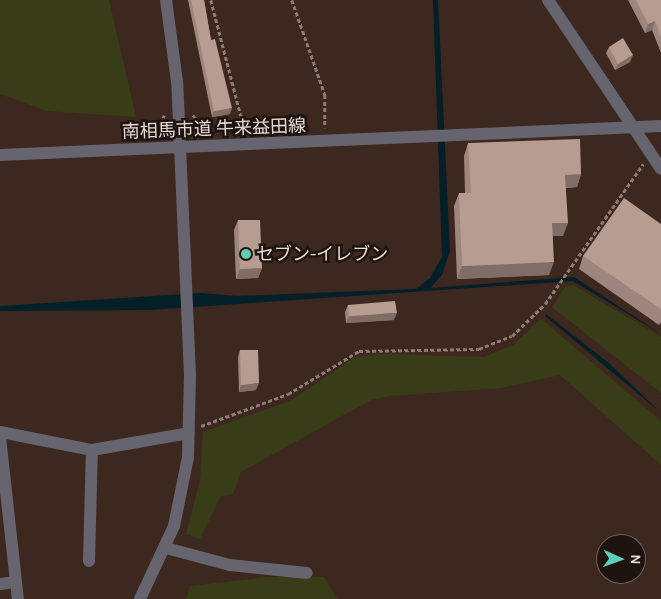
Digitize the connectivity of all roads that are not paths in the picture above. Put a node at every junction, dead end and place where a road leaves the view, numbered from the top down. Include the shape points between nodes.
1 (166, 0) edge
2 (548, 0) edge
3 (661, 126) edge
4 (633, 127) junction
5 (180, 148) junction
6 (0, 155) edge
7 (661, 169) edge
8 (0, 432) edge
9 (189, 434) junction
10 (0, 437) edge
11 (92, 450) junction
12 (1, 461) edge
13 (5, 523) edge
14 (166, 548) junction
15 (89, 561) dead end
16 (307, 573) dead end
17 (16, 582) junction
18 (0, 584) edge
19 (18, 599) edge
20 (140, 599) edge

1 - 5 street via 176,59
2 - 4 street
3 - 4 street
4 - 5 street, 南相馬市道 牛来益田線
4 - 7 street
5 - 6 street, 南相馬市道 牛来益田線
5 - 9 street
8 - 11 street
9 - 11 street
9 - 14 street via 185,486
10 - 12 street
11 - 15 street
12 - 13 street
13 - 17 street
14 - 16 street via 230,565
14 - 20 street
17 - 18 street
17 - 19 street

